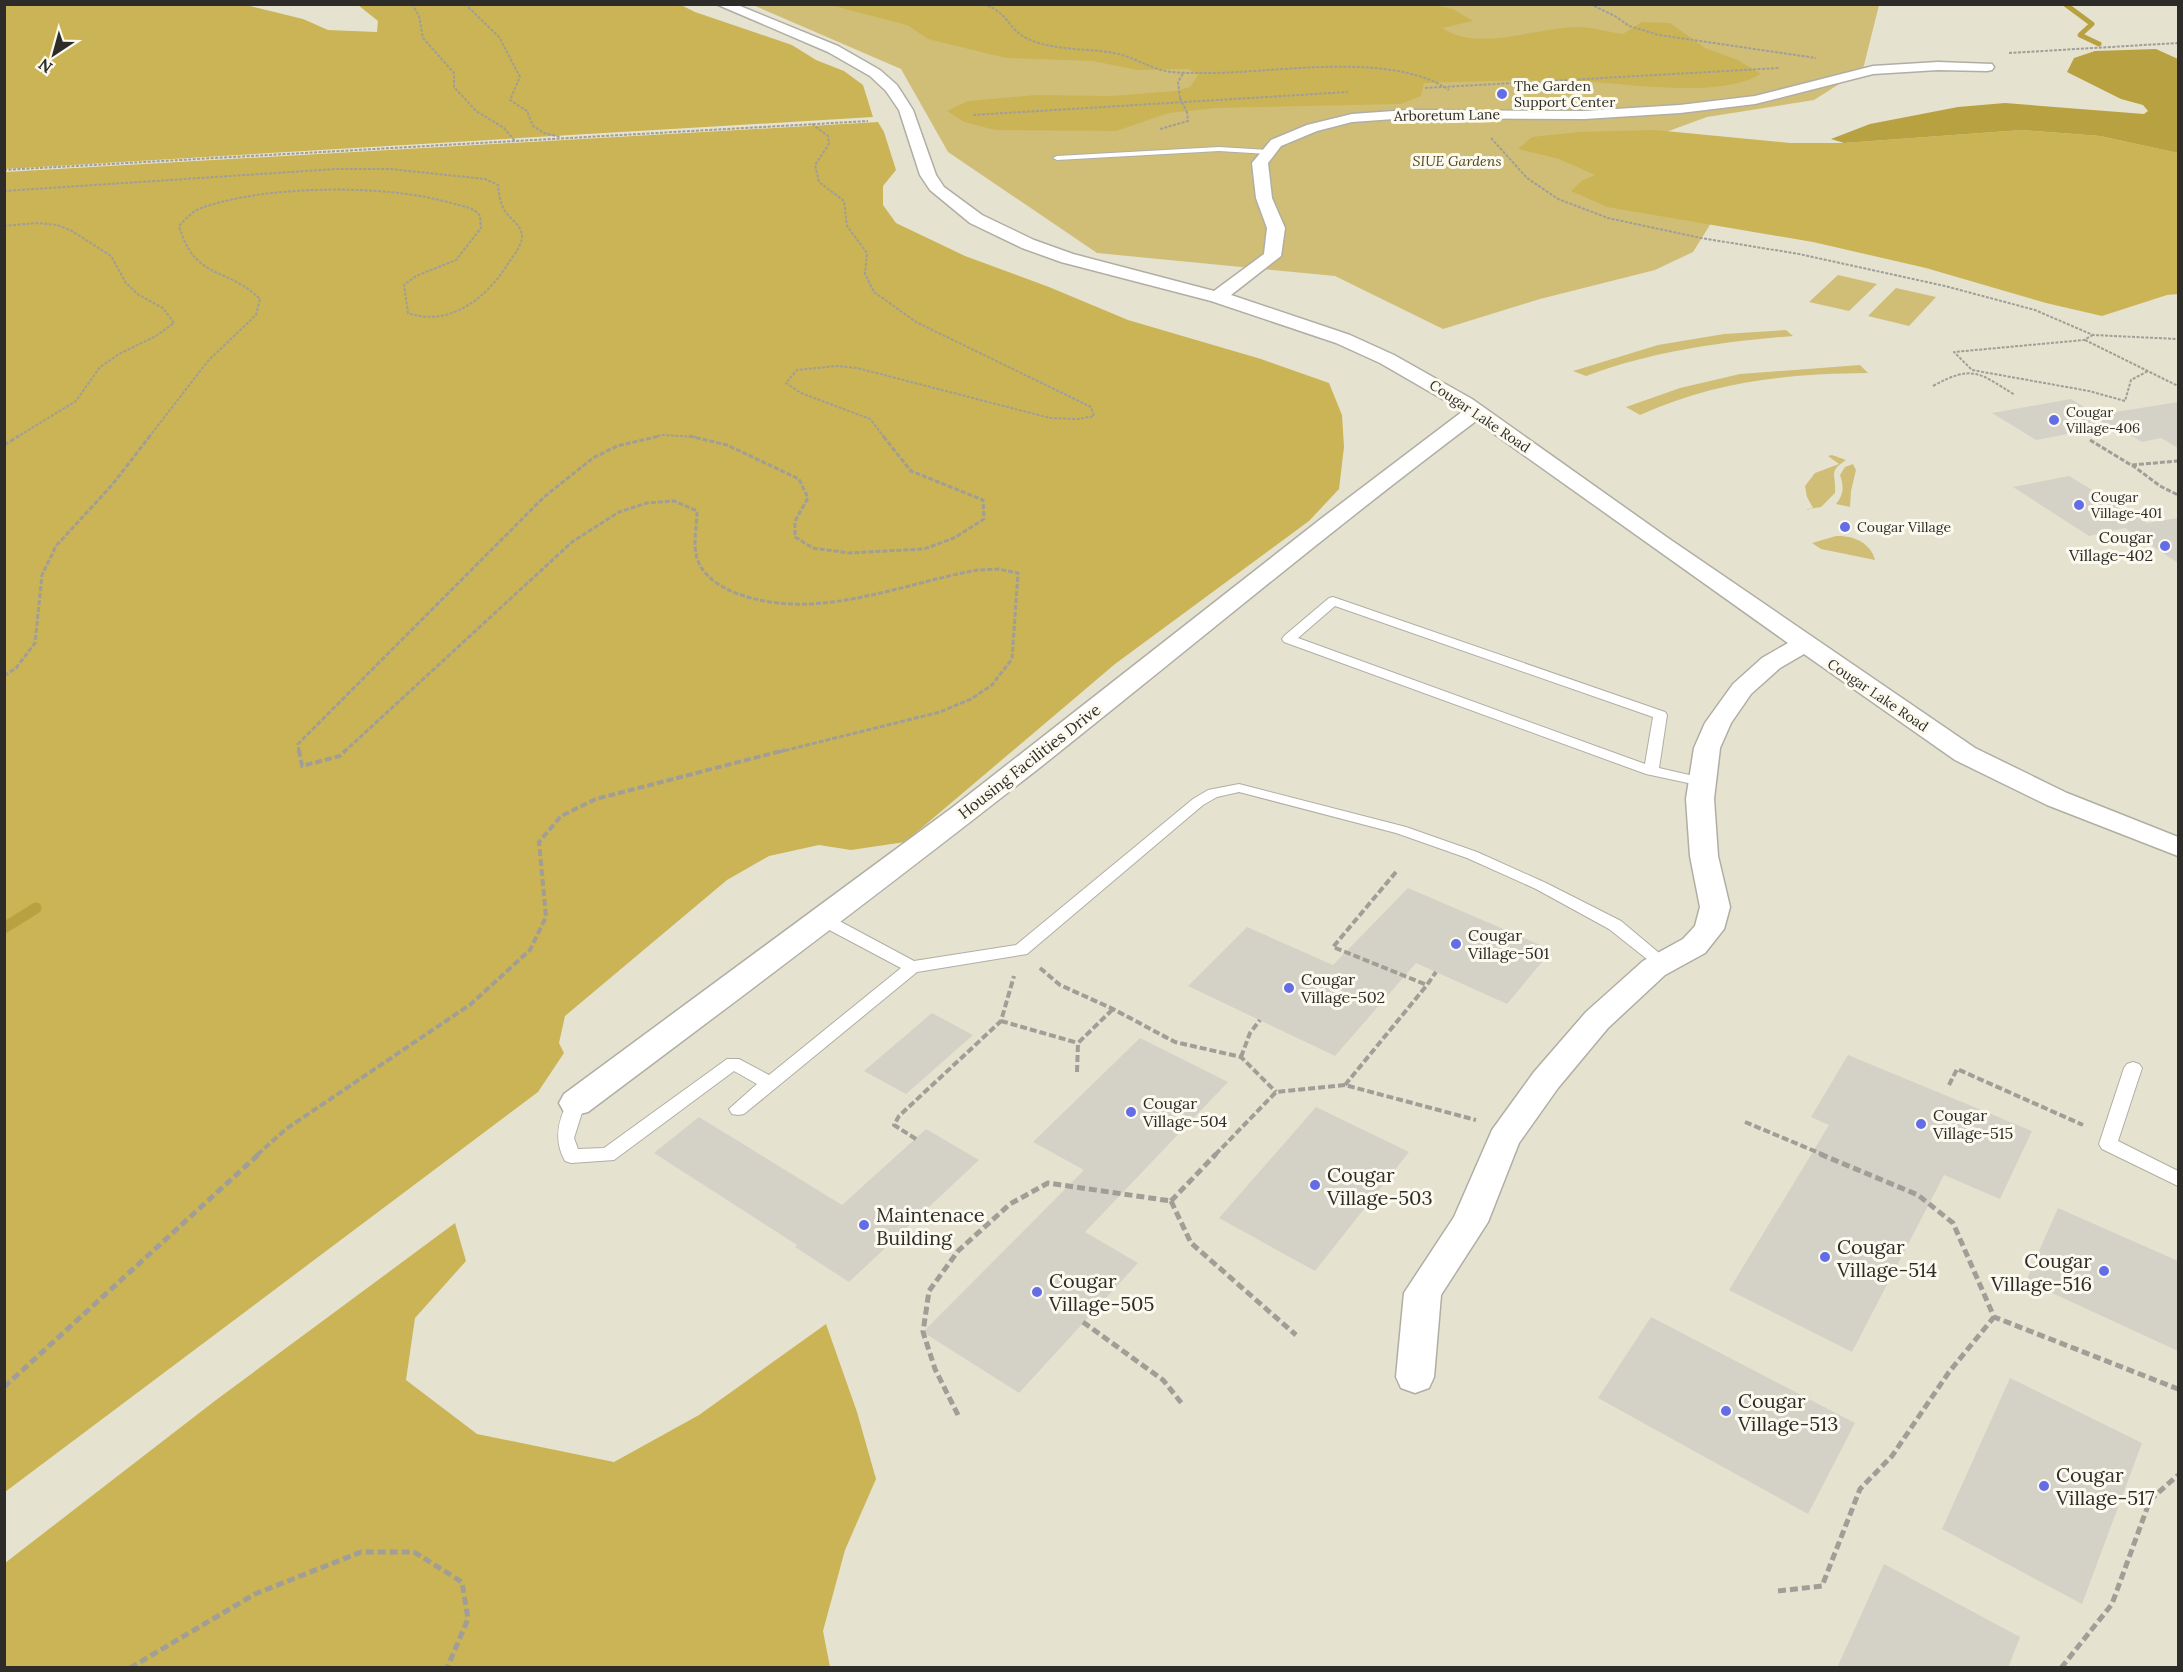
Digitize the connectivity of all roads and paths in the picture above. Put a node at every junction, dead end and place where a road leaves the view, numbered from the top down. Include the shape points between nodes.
1 (412, 4) edge
2 (465, 4) edge
3 (722, 4) edge
4 (984, 4) edge
5 (1590, 4) edge
6 (2178, 43) edge
7 (2007, 53) dead end
8 (1819, 59) dead end
9 (1988, 67) dead end
10 (1779, 68) dead end
11 (1184, 72) junction
12 (1444, 87) junction
13 (1421, 88) dead end
14 (1350, 92) dead end
15 (1187, 112) dead end
16 (1471, 114) junction
17 (973, 115) dead end
18 (868, 121) dead end
19 (812, 124) junction
20 (566, 139) junction
21 (515, 141) junction
22 (1268, 152) junction
23 (1057, 158) dead end
24 (4, 170) edge
25 (4, 191) edge
26 (4, 225) edge
27 (1217, 297) junction
28 (2093, 335) junction
29 (2178, 339) edge
30 (2084, 340) junction
31 (1972, 370) junction
32 (2148, 371) junction
33 (1933, 386) dead end
34 (2178, 386) edge
35 (2015, 395) dead end
36 (1476, 411) junction
37 (2090, 440) dead end
38 (4, 445) edge
39 (2178, 461) edge
40 (2131, 465) junction
41 (2178, 495) edge
42 (1803, 644) junction
43 (4, 676) edge
44 (1651, 771) junction
45 (1702, 782) junction
46 (2178, 847) edge
47 (1396, 872) dead end
48 (824, 920) junction
49 (1021, 950) junction
50 (1663, 963) junction
51 (912, 967) junction
52 (1436, 972) dead end
53 (1427, 985) junction
54 (1113, 1009) junction
55 (1260, 1020) dead end
56 (1001, 1021) junction
57 (1078, 1043) junction
58 (1241, 1057) junction
59 (2133, 1068) dead end
60 (1077, 1072) dead end
61 (770, 1083) junction
62 (1345, 1085) junction
63 (1949, 1085) dead end
64 (1276, 1092) junction
65 (576, 1103) joint
66 (738, 1109) dead end
67 (1745, 1122) dead end
68 (2083, 1125) dead end
69 (1511, 1130) junction
70 (916, 1139) dead end
71 (2178, 1179) edge
72 (1171, 1202) junction
73 (1994, 1317) junction
74 (1083, 1322) dead end
75 (1296, 1335) dead end
76 (1415, 1377) dead end
77 (4, 1387) edge
78 (2178, 1389) edge
79 (1183, 1405) dead end
80 (958, 1415) dead end
81 (2178, 1475) edge
82 (1778, 1591) dead end
83 (130, 1668) edge
84 (447, 1668) edge
85 (2061, 1668) edge

1 - 21 path via 420,16 423,38 454,73 454,87 476,111 504,128
2 - 20 path via 499,37 520,77 510,100 527,111 533,126 543,133
3 - 27 street, Cougar Lake Road via 833,48 875,73 892,88 906,110 928,175 938,190 976,219 1067,258
4 - 11 path via 1004,13 1019,34 1044,43 1126,55 1163,70
5 - 8 path via 1629,26 1659,35
6 - 7 path
9 - 16 street, Arboretum Lane via 1873,70 1755,100 1680,109 1584,115
10 - 12 path
11 - 12 path via 1336,65 1400,72
11 - 15 path, bridge via 1178,82
12 - 13 path
12 - 16 path
14 - 17 path
16 - 22 street, Arboretum Lane via 1352,118 1312,128 1276,143
16 - 28 path via 1527,178 1558,199 1608,218 1945,286 2035,310
18 - 19 path
19 - 20 path
19 - 77 path via 828,136 829,144 815,165 819,182 844,201 847,226 867,253 865,274 873,292 916,322 1091,407 1094,416 1050,418 857,368 797,370 786,383 801,393 870,419 911,471 983,500 984,519 954,538 924,549 849,553 813,548 795,537 795,521 808,498 799,479 727,445 686,435 663,435 617,446 593,458 544,497 298,744 302,766 340,756 572,542 619,512 647,503 674,501 697,511 698,560 708,578 741,597 808,604 863,597 971,571 1002,567 1018,573 1012,659 993,685 940,712 638,787 596,799 561,816 539,842 546,917 530,950 471,1004 286,1129
20 - 21 path
21 - 24 path
22 - 23 lane via 1219,149
22 - 27 street via 1260,163 1264,198 1276,228 1272,256
25 - 43 path via 336,169 390,170 485,179 498,185 503,208 519,226 522,240 504,273 486,294 456,312 419,319 408,313 404,285 456,260 481,228 474,210 416,194 329,192 236,199 203,207 187,216 179,226 182,240 199,266 243,285 260,300 256,315 208,362 112,485 56,546 42,575 35,643
26 - 38 path via 38,223 72,231 111,256 126,283 138,295 163,308 174,323 100,367 76,400
27 - 36 street, Cougar Lake Road via 1343,339 1424,379
28 - 29 path
28 - 30 path
30 - 31 path via 1954,352
30 - 32 path
31 - 32 path via 2125,401 2131,380
31 - 33 path via 1956,372
31 - 35 path
32 - 34 path
36 - 42 street, Cougar Lake Road
36 - 48 street, Housing Facilities Drive via 1380,482
37 - 40 path
39 - 40 path
40 - 41 path
42 - 45 street via 1771,663 1742,689 1718,723 1707,748
42 - 46 street, Cougar Lake Road via 1965,754 2057,799
44 - 44 lane via 1591,751 1289,639 1333,601 1660,715
44 - 45 lane
45 - 50 street via 1704,856 1715,907 1709,929 1694,946
47 - 53 path via 1333,947
48 - 51 lane
48 - 65 street, Housing Facilities Drive
49 - 50 lane via 1198,802 1213,793 1239,788 1401,830 1472,855 1616,925
49 - 51 lane
49 - 54 path via 1060,985
49 - 56 path
50 - 69 street via 1598,1020 1546,1080
51 - 61 lane
52 - 53 path
53 - 62 path
54 - 57 path
54 - 58 path via 1175,1042
55 - 58 path
56 - 57 path
56 - 70 path via 899,1116 894,1125
57 - 60 path
58 - 64 path
59 - 71 lane via 2108,1144
61 - 65 lane via 733,1063 608,1155 571,1156 565,1138
61 - 66 lane
62 - 64 path
62 - 69 path
63 - 68 path via 1957,1069
64 - 72 path
67 - 73 path via 1918,1195 1953,1223
69 - 76 street via 1470,1222 1423,1293
72 - 75 path via 1191,1243
72 - 80 path via 1048,1183 1010,1204 957,1251 929,1291 924,1332 935,1369
73 - 78 path
73 - 82 path via 1949,1372 1892,1456 1860,1489 1822,1586
74 - 79 path via 1163,1380
81 - 85 path via 2150,1500 2112,1604
83 - 84 path via 255,1594 361,1552 414,1552 462,1582 468,1619

